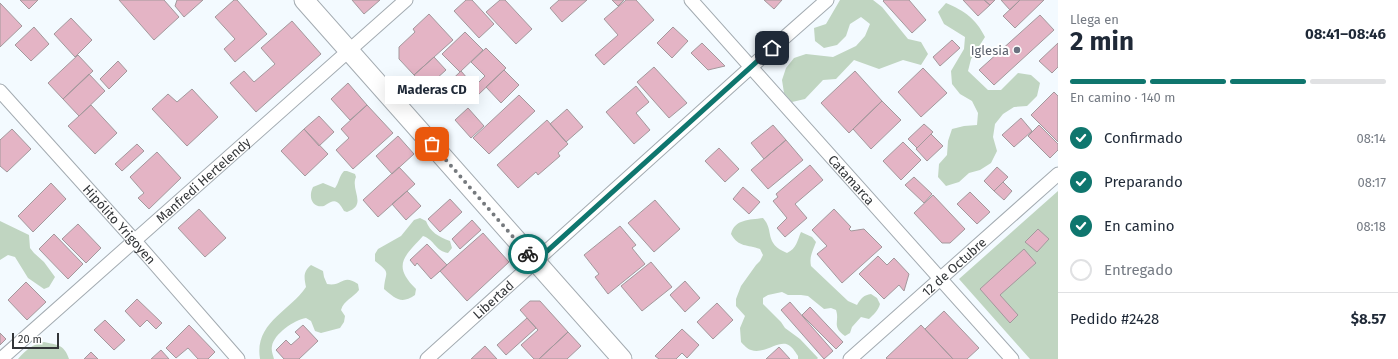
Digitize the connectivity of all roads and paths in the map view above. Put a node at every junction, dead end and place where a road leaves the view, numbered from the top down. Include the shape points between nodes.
1 (304, 0) edge
2 (406, 0) edge
3 (691, 0) edge
4 (827, 0) edge
5 (349, 51) junction
6 (750, 67) junction
7 (0, 90) edge
8 (1058, 174) edge
9 (134, 240) junction
10 (535, 262) junction
11 (940, 279) junction
12 (0, 359) edge
13 (238, 359) edge
14 (427, 359) edge
15 (622, 359) edge
16 (850, 359) edge
17 (1012, 359) edge

1 - 5 main road
2 - 5 street, Manfredi Hertelendy
3 - 6 street, Catamarca
4 - 6 street, Libertad
5 - 9 street, Manfredi Hertelendy
5 - 10 main road
6 - 10 street, Libertad
6 - 11 street, Catamarca
7 - 9 street, Hipólito Yrigoyen
8 - 11 street, 12 de Octubre
9 - 12 street, Manfredi Hertelendy
9 - 13 street, Hipólito Yrigoyen
10 - 14 street, Libertad
10 - 15 main road
11 - 16 street, 12 de Octubre
11 - 17 street, Catamarca

